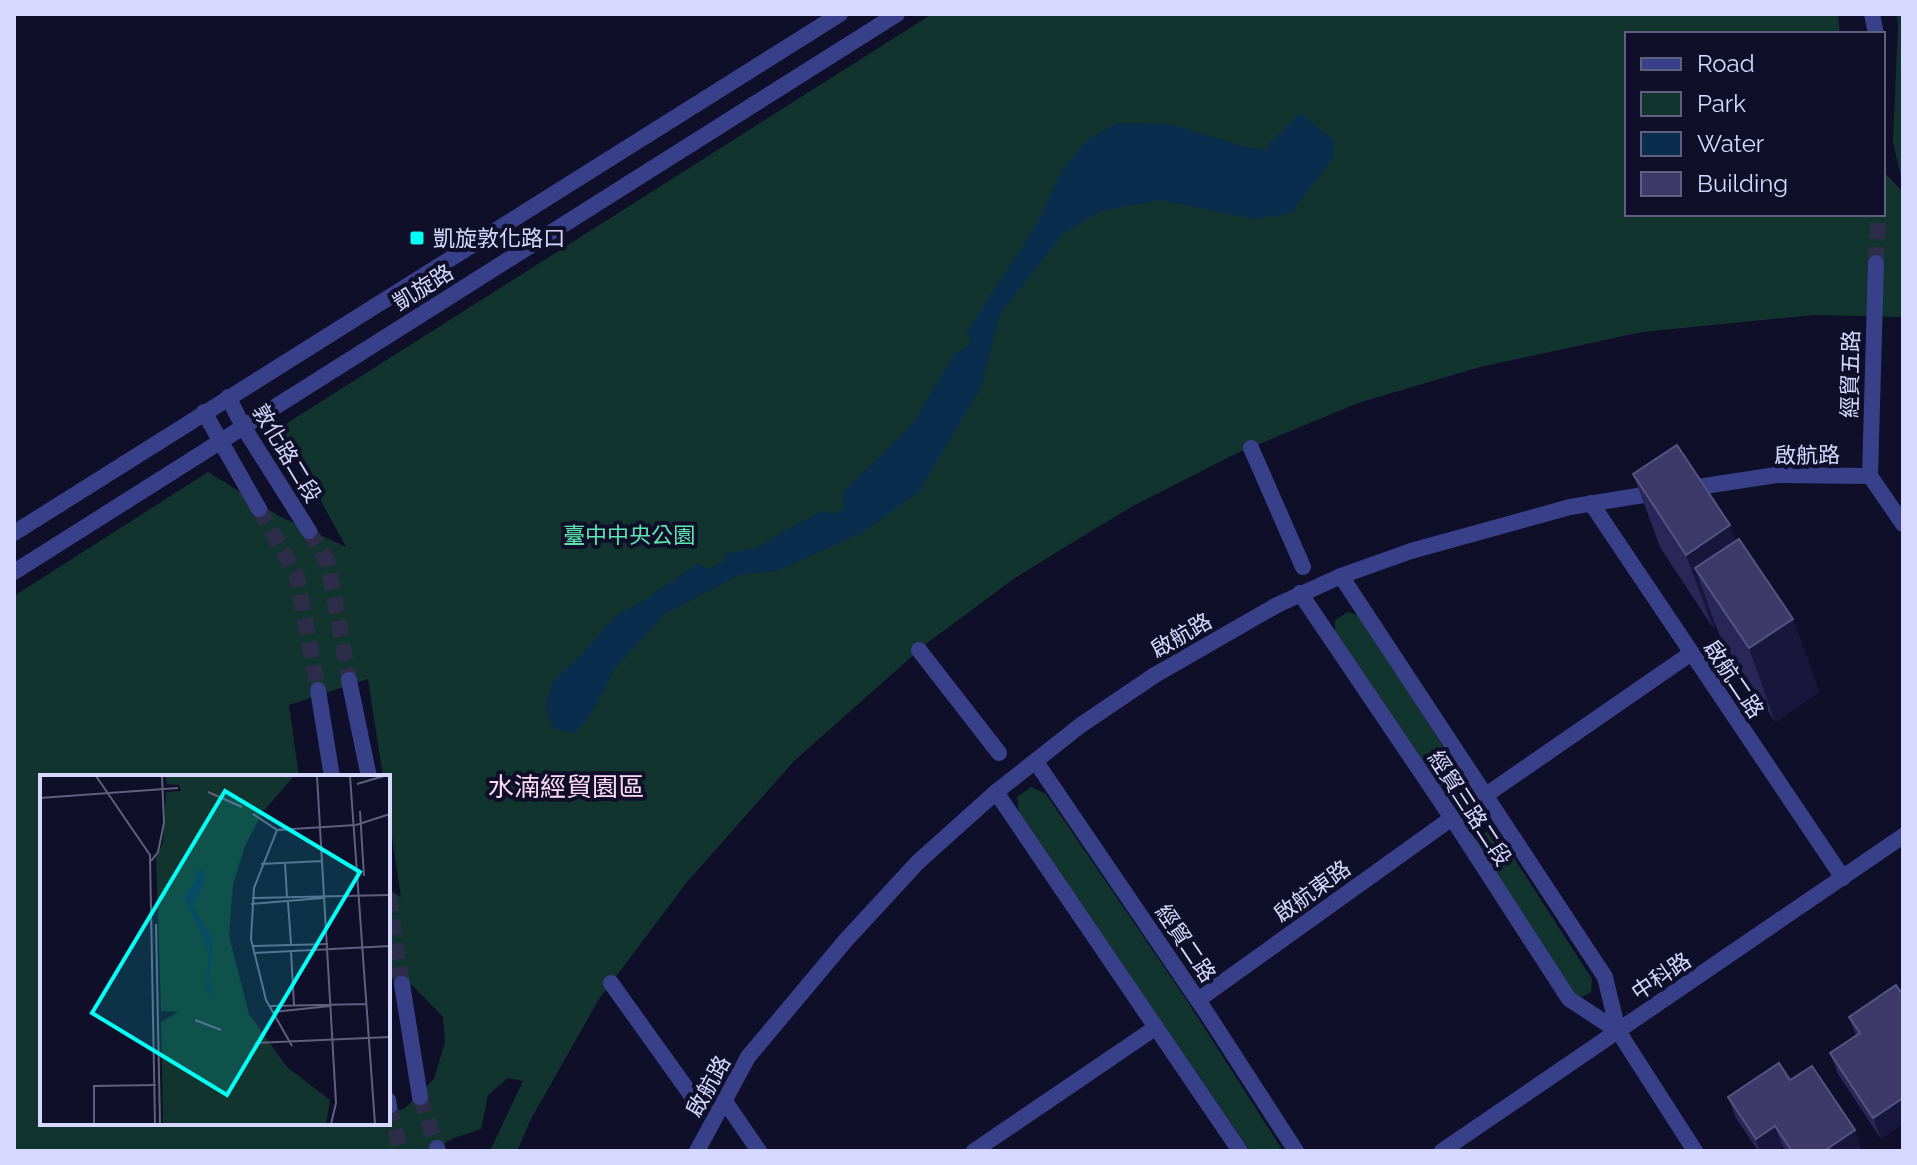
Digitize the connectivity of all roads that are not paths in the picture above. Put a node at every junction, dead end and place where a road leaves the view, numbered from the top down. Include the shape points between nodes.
1 (840, 14) edge
2 (897, 14) edge
3 (1876, 263) tunnel mouth
4 (228, 397) junction
5 (204, 412) junction
6 (243, 426) junction
7 (218, 441) junction
8 (1251, 448) dead end
9 (1870, 476) junction
10 (1591, 503) junction
11 (259, 509) tunnel mouth
12 (1903, 524) edge
13 (309, 531) tunnel mouth
14 (14, 533) edge
15 (1303, 567) dead end
16 (14, 572) edge
17 (1341, 576) junction
18 (1300, 593) junction
19 (919, 650) dead end
20 (1690, 654) junction
21 (349, 680) tunnel mouth
22 (318, 690) tunnel mouth
23 (999, 753) dead end
24 (1036, 762) junction
25 (332, 775) edge
26 (369, 775) edge
27 (996, 792) junction
28 (1486, 795) junction
29 (1452, 818) junction
30 (1903, 836) edge
31 (1843, 878) junction
32 (611, 983) dead end
33 (402, 984) tunnel mouth
34 (1198, 1000) junction
35 (1155, 1028) junction
36 (1618, 1031) junction
37 (420, 1097) tunnel mouth
38 (694, 1099) dead end
39 (724, 1100) junction
40 (700, 1149) edge
41 (759, 1151) edge
42 (974, 1151) edge
43 (1240, 1151) edge
44 (1296, 1151) edge
45 (1442, 1151) edge
46 (1695, 1151) edge

1 - 4 street, 凱旋路
2 - 6 street, 凱旋路
3 - 9 street, 經貿五路
4 - 5 street, 凱旋路
4 - 6 street, 敦化路二段
5 - 7 street
5 - 14 street, 凱旋路
6 - 7 street, 凱旋路
6 - 13 street, 敦化路二段
7 - 11 street
7 - 16 street, 凱旋路
8 - 15 street
9 - 10 street, 啟航路 via 1776,475
9 - 12 street
10 - 17 street, 啟航路 via 1411,551
10 - 20 street, 啟航二路
17 - 18 street, 啟航路
17 - 28 street, 經貿三路二段
18 - 24 street, 啟航路 via 1155,675
18 - 29 street, 經貿三路二段
19 - 23 street
20 - 28 street
20 - 31 street, 啟航二路
21 - 26 street
22 - 25 street
24 - 27 street, 啟航路
24 - 34 street, 經貿二路
27 - 35 street
27 - 39 street, 啟航路 via 918,862 846,940 748,1057
28 - 36 street, 經貿三路二段 via 1605,977
29 - 34 street, 啟航東路
29 - 36 street, 經貿三路二段 via 1569,999
30 - 31 street, 中科路
31 - 36 street, 中科路
32 - 38 street
33 - 37 street
34 - 44 street, 經貿二路
35 - 42 street
35 - 43 street
36 - 45 street, 中科路
36 - 46 street, 經貿三路二段
39 - 40 street, 啟航路
39 - 41 street

